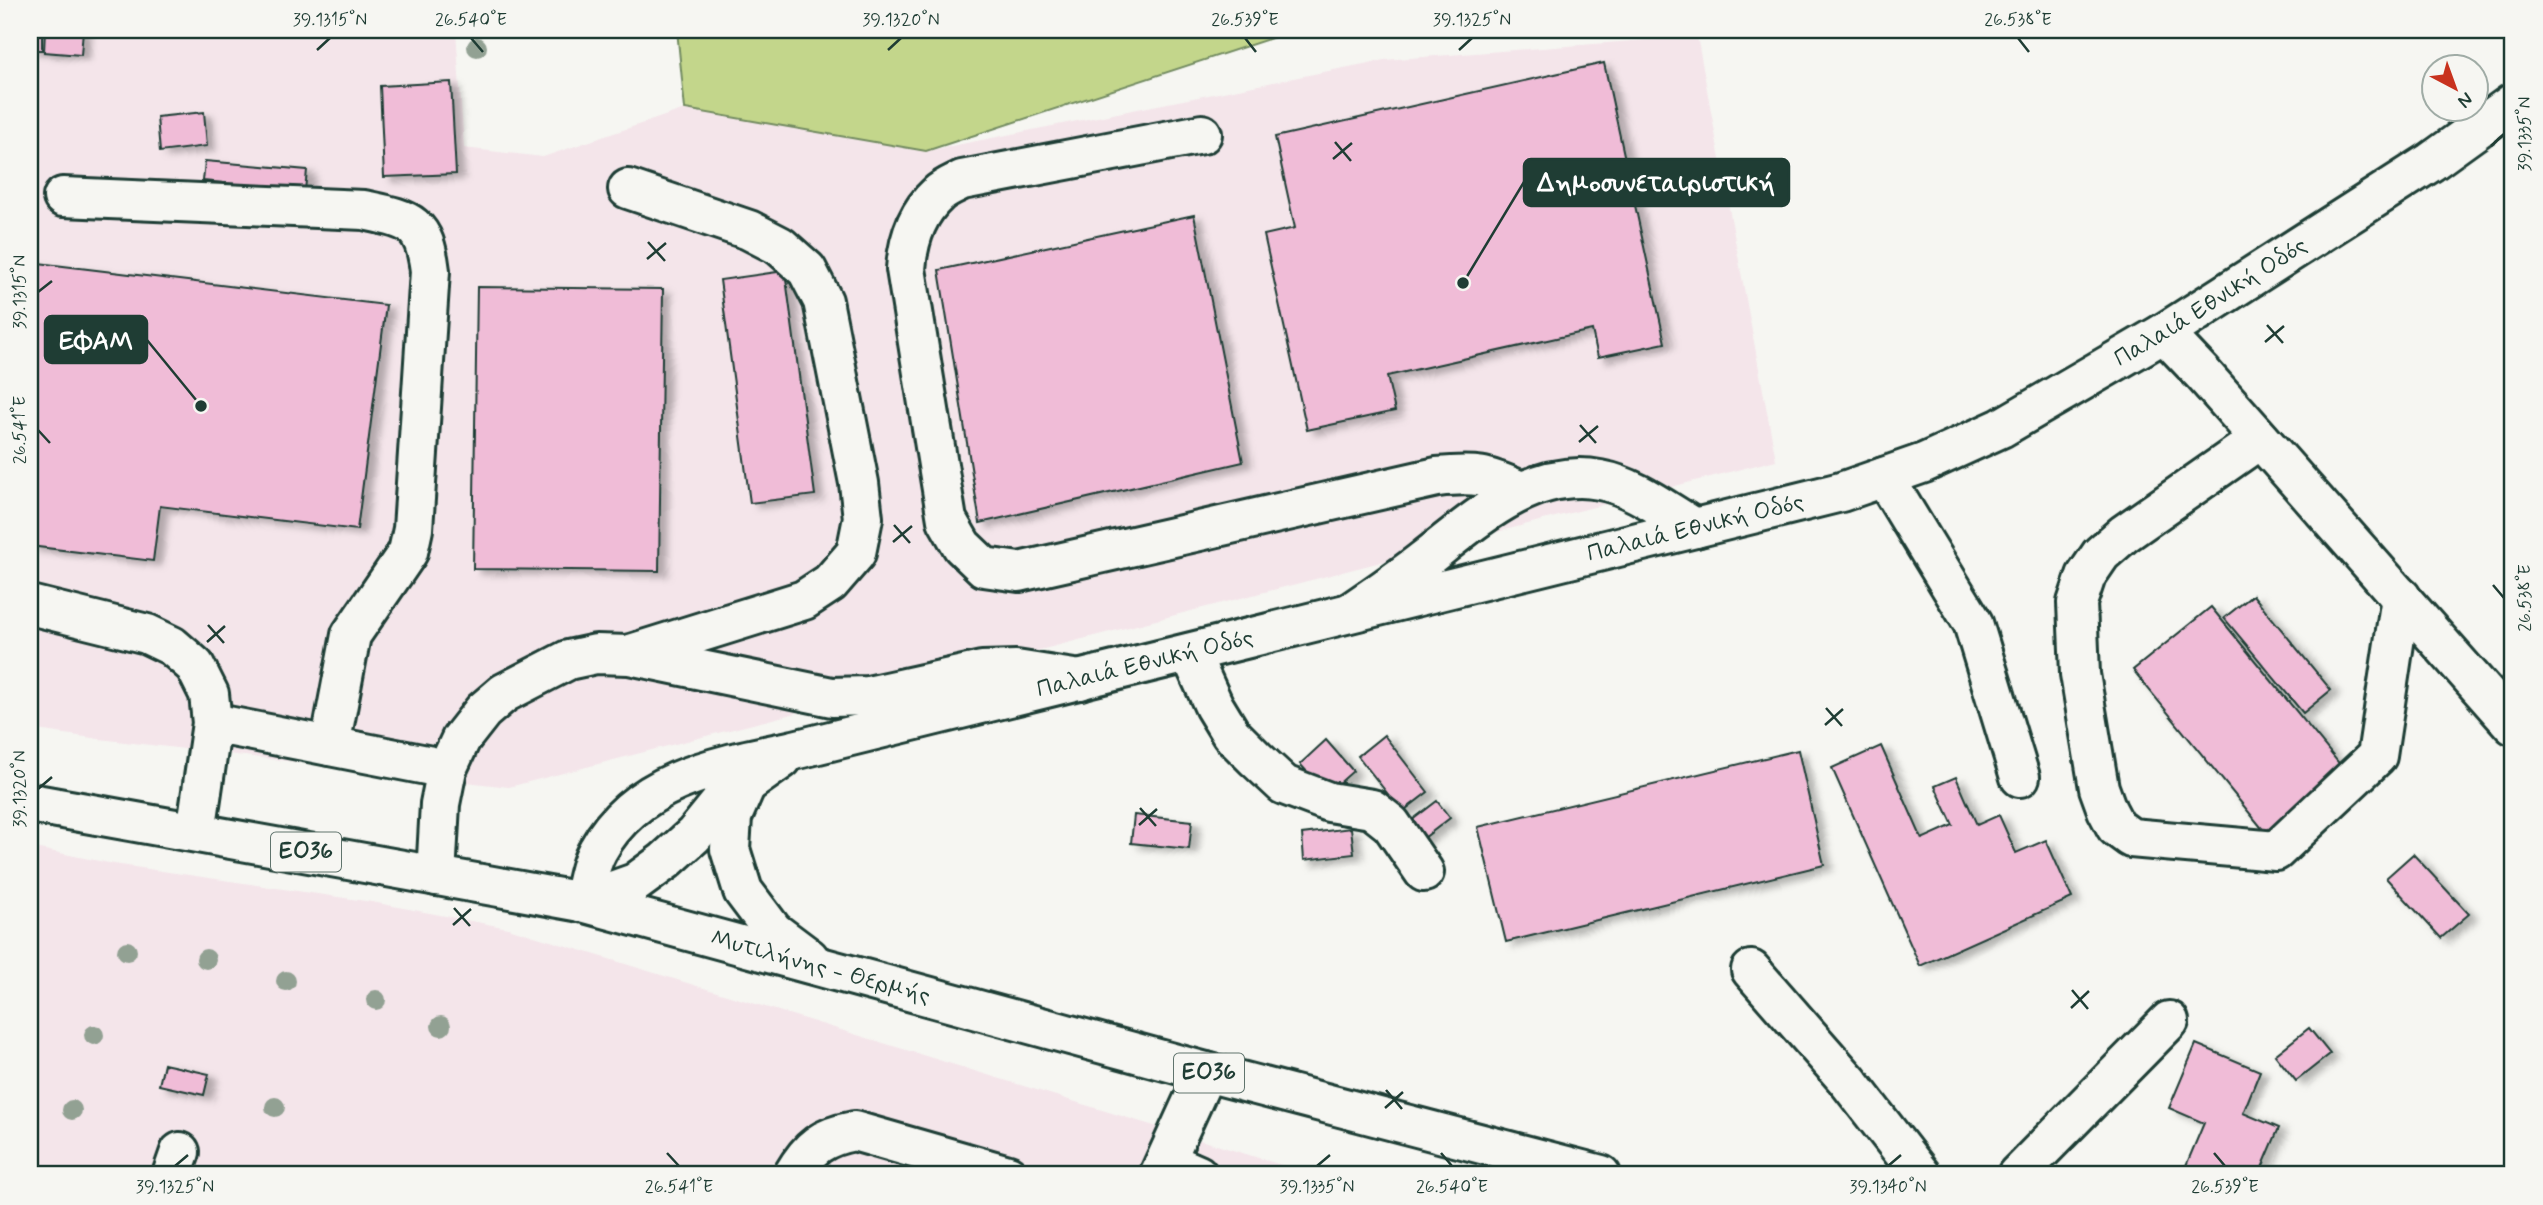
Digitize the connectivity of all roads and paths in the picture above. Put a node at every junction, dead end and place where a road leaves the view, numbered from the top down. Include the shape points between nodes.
1 (2513, 103) edge
2 (1202, 134) dead end
3 (628, 189) dead end
4 (63, 197) dead end
5 (2164, 333) junction
6 (2260, 439) junction
7 (1884, 477) junction
8 (1521, 491) junction
9 (1695, 528) junction
10 (2401, 597) junction
11 (30, 605) edge
12 (1350, 613) junction
13 (1190, 653) junction
14 (629, 655) junction
15 (1080, 680) junction
16 (212, 723) junction
17 (2513, 725) edge
18 (330, 746) junction
19 (794, 750) junction
20 (447, 769) junction
21 (2020, 777) dead end
22 (748, 781) junction
23 (30, 803) edge
24 (196, 832) junction
25 (1424, 872) dead end
26 (436, 876) junction
27 (582, 902) junction
28 (819, 966) junction
29 (1751, 970) dead end
30 (2169, 1021) dead end
31 (1206, 1072) junction
32 (1175, 1170) edge
33 (793, 1175) edge
34 (1008, 1175) edge
35 (1601, 1175) edge
36 (1921, 1175) edge
37 (2017, 1175) edge

1 - 5 main road, Παλαιά Εθνική Οδός via 2431,162
2 - 8 main road via 962,180 938,193 920,216 908,243 905,269 947,520 962,546 984,567 1019,572 1437,477 1489,477
3 - 14 main road via 749,230 780,246 807,270 823,301 863,517 856,553 830,583 804,600
4 - 18 main road via 364,210 399,217 417,228 427,248 430,271 413,529 408,552 351,635
5 - 6 main road
5 - 7 main road, Παλαιά Εθνική Οδός via 2001,428
6 - 10 main road
6 - 10 main road via 2124,534 2101,554 2086,576 2077,603 2080,674 2099,788 2116,827 2131,838 2276,851 2377,757
7 - 9 main road, Παλαιά Εθνική Οδός
7 - 21 main road via 1973,623
8 - 9 main road via 1568,478 1601,480 1634,492
8 - 12 main road via 1475,519
9 - 12 main road, Παλαιά Εθνική Οδός
10 - 17 main road
11 - 16 main road via 147,634 172,646 195,666 209,694
12 - 13 main road, Παλαιά Εθνική Οδός
13 - 15 main road, Παλαιά Εθνική Οδός
13 - 25 main road via 1214,706 1256,759 1284,785 1329,802 1372,809 1391,824
14 - 15 main road via 832,697 868,696 982,671 1016,670
14 - 20 main road via 596,654 568,660 504,693 461,739
15 - 19 main road, Παλαιά Εθνική Οδός
16 - 18 main road
16 - 24 main road
18 - 20 main road
19 - 22 main road, Παλαιά Εθνική Οδός
19 - 27 main road, Παλαιά Εθνική Οδός via 712,767 678,779 650,796 628,813 597,851
20 - 26 main road
22 - 27 main road, Παλαιά Εθνική Οδός via 720,803 675,853 635,883
22 - 28 main road via 732,817 730,849 743,891 773,931
23 - 24 main road, Μυτιλήνης - Θερμής / ΕΟ36
24 - 26 main road, Μυτιλήνης - Θερμής / ΕΟ36
26 - 27 main road, Μυτιλήνης - Θερμής / ΕΟ36
27 - 28 main road, Μυτιλήνης - Θερμής / ΕΟ36
28 - 31 main road, Μυτιλήνης - Θερμής / ΕΟ36
29 - 36 main road via 1848,1081
30 - 37 main road
31 - 32 main road
31 - 35 main road, Μυτιλήνης - Θερμής / ΕΟ36
33 - 34 main road via 813,1147 834,1134 854,1131

